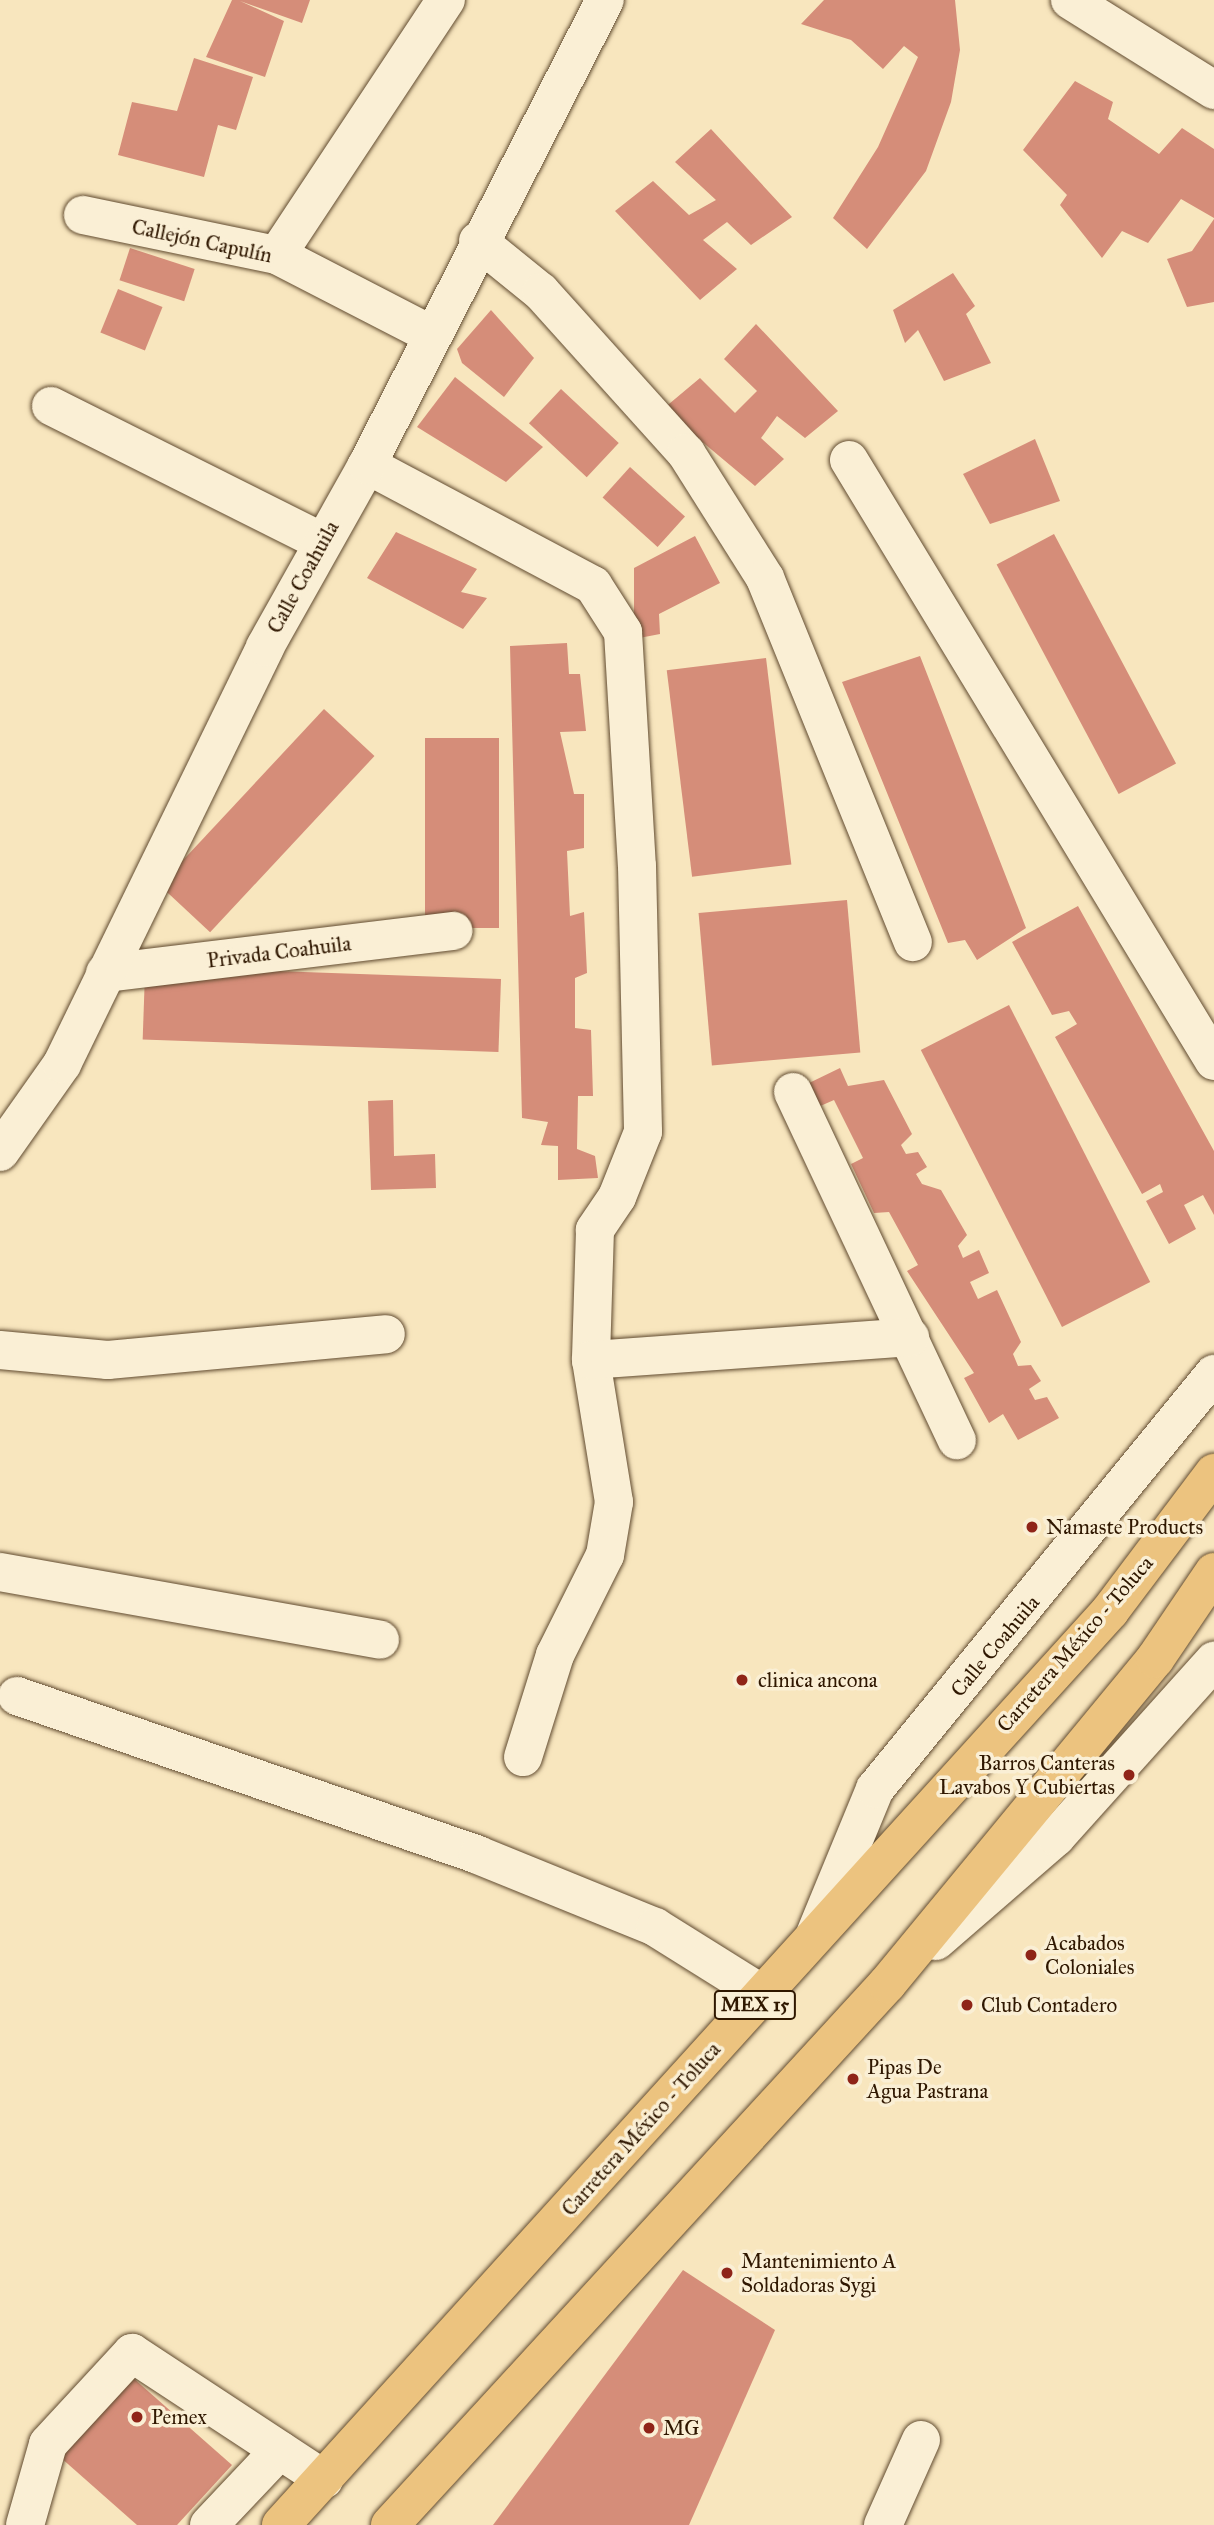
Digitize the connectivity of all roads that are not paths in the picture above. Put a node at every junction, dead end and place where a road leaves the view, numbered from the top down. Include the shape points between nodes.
1 (446, 0) edge
2 (605, 0) edge
3 (1070, 0) edge
4 (1214, 90) edge
5 (83, 215) dead end
6 (478, 241) junction
7 (277, 255) junction
8 (430, 334) junction
9 (51, 406) dead end
10 (849, 460) dead end
11 (367, 466) junction
12 (322, 541) junction
13 (453, 931) dead end
14 (913, 942) dead end
15 (104, 973) junction
16 (1214, 1060) edge
17 (793, 1092) dead end
18 (7, 1132) edge
19 (386, 1334) dead end
20 (910, 1337) junction
21 (0, 1350) edge
22 (591, 1360) junction
23 (1214, 1374) edge
24 (957, 1440) dead end
25 (1214, 1474) edge
26 (0, 1572) edge
27 (1214, 1572) edge
28 (380, 1640) dead end
29 (1214, 1661) edge
30 (17, 1696) dead end
31 (523, 1756) dead end
32 (813, 1939) junction
33 (887, 1984) junction
34 (764, 1995) junction
35 (921, 2440) dead end
36 (280, 2450) junction
37 (324, 2479) junction
38 (391, 2524) edge
39 (24, 2525) edge
40 (209, 2525) edge
41 (281, 2525) edge
42 (883, 2525) edge

1 - 7 street
2 - 6 street, Calle Coahuila
3 - 4 street
5 - 7 street, Callejón Capulín
6 - 8 street, Calle Coahuila
6 - 14 street via 541,292 686,453 765,578
7 - 8 street, Callejón Capulín
8 - 11 street, Calle Coahuila
9 - 12 street
10 - 16 street
11 - 12 street, Calle Coahuila
11 - 22 street via 593,585 623,632 638,866 643,1132 595,1230
12 - 15 street, Calle Coahuila
13 - 15 street, Privada Coahuila
15 - 18 street, Calle Coahuila via 62,1064
17 - 20 street
19 - 21 street via 108,1360
20 - 22 street
20 - 24 street
22 - 31 street via 614,1503 605,1555 555,1655
23 - 32 street, Calle Coahuila via 875,1789
25 - 32 main road, Carretera México - Toluca / MEX 15 via 1110,1611
26 - 28 street
27 - 33 main road via 1155,1658
29 - 33 street via 1056,1837
30 - 34 street via 478,1855 654,1927
32 - 34 main road, Carretera México - Toluca / MEX 15
33 - 38 main road
34 - 37 main road, Carretera México - Toluca / MEX 15
35 - 42 street
36 - 37 street
36 - 39 street via 132,2353 48,2444
36 - 40 street
37 - 41 main road, Carretera México - Toluca / MEX 15

